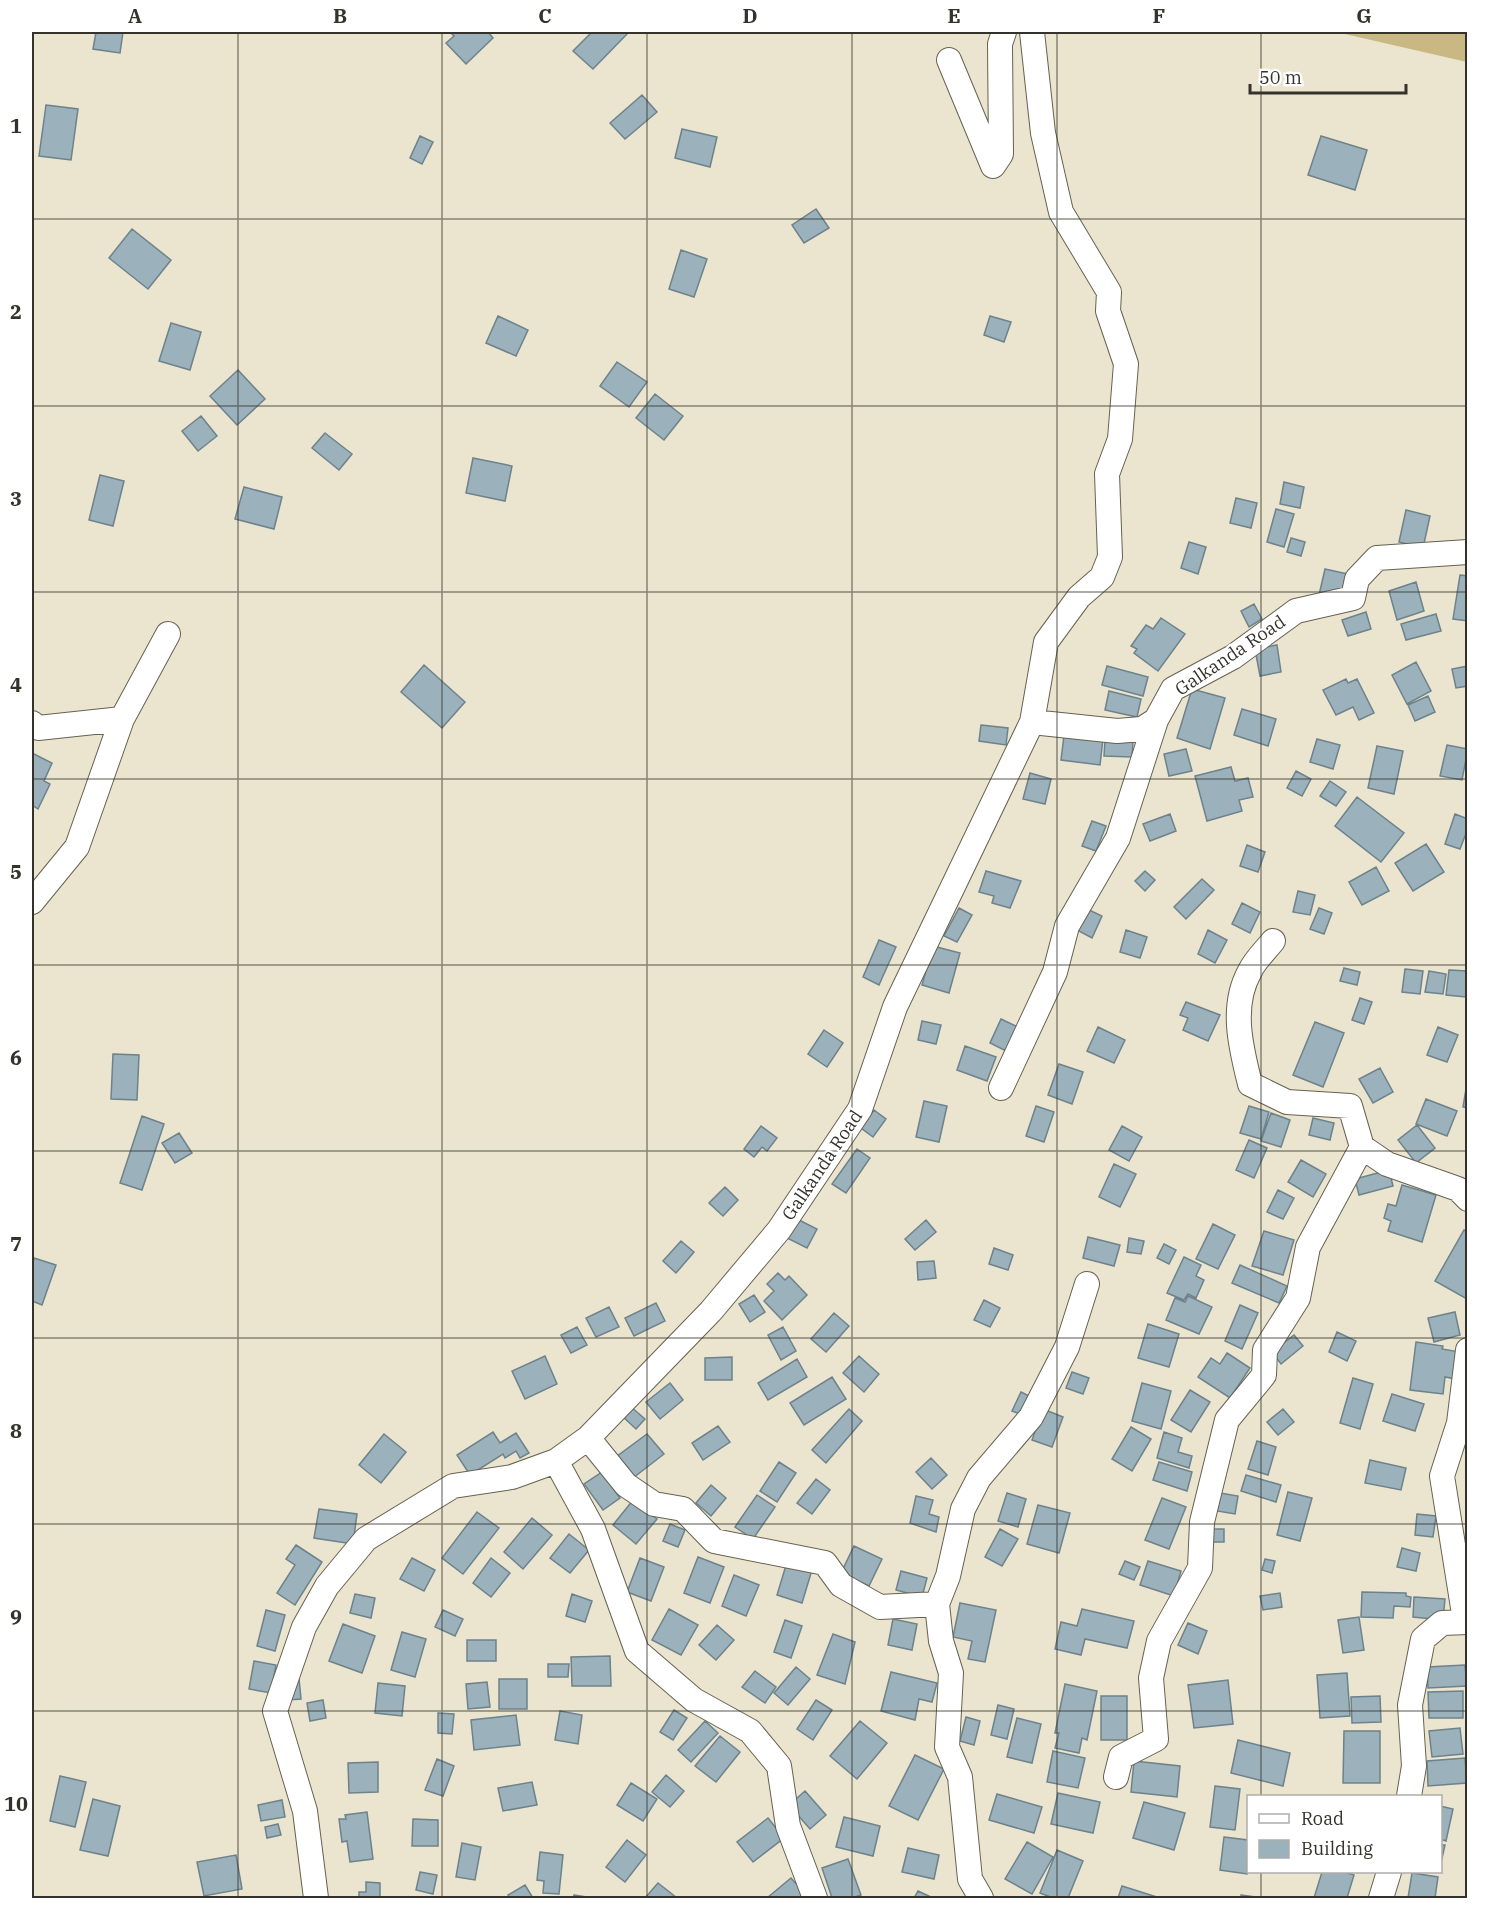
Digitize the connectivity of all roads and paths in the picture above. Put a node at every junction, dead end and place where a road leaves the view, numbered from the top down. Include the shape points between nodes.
1 (1004, 32) edge
2 (1032, 32) edge
3 (949, 60) dead end
4 (1467, 552) edge
5 (168, 634) dead end
6 (122, 719) junction
7 (1156, 720) junction
8 (1032, 722) junction
9 (32, 723) edge
10 (32, 902) edge
11 (1273, 941) dead end
12 (1001, 1088) dead end
13 (1362, 1147) junction
14 (1467, 1200) edge
15 (1087, 1284) dead end
16 (1467, 1350) edge
17 (1463, 1419) edge
18 (588, 1438) junction
19 (556, 1461) junction
20 (937, 1604) junction
21 (1466, 1621) edge
22 (1116, 1777) dead end
23 (1409, 1795) edge
24 (1389, 1873) edge
25 (316, 1899) edge
26 (815, 1899) edge
27 (981, 1899) edge
28 (1381, 1899) edge

1 - 3 street via 1000,44 1000,154 993,166
2 - 8 street, Galkanda Road via 1043,133 1062,212 1109,292 1108,311 1126,364 1120,439 1107,474 1110,557 1102,577 1078,597 1046,642
4 - 7 street, Galkanda Road via 1377,558 1358,579 1353,598 1296,610 1233,657 1173,688
5 - 6 street
6 - 9 street via 38,728
6 - 10 street via 77,847
7 - 8 street via 1142,729 1117,731
7 - 12 street via 1118,838 1067,926 1055,972
8 - 18 street, Galkanda Road via 895,1007 860,1109 779,1230 711,1311
11 - 13 street via 1250,971 1240,997 1238,1038 1250,1084 1287,1102 1350,1106
13 - 14 street via 1387,1164 1458,1189
13 - 22 street via 1308,1247 1298,1298 1265,1350 1264,1375 1227,1420 1202,1522 1200,1568 1159,1641 1151,1678 1156,1738 1121,1757
15 - 20 street via 1067,1347 1031,1417 979,1478 963,1509 948,1576
16 - 17 street
17 - 21 street via 1442,1476
18 - 19 street, Galkanda Road
18 - 20 street via 626,1485 654,1504 683,1509 714,1541 825,1563 841,1585 880,1607
19 - 25 street, Galkanda Road via 512,1477 453,1486 366,1539 327,1586 304,1627 275,1711 305,1811
19 - 26 street via 593,1529 637,1651 694,1700 750,1731 779,1766 788,1826
20 - 27 street via 941,1641 951,1673 947,1747 960,1777 970,1879
21 - 23 street via 1442,1623 1423,1639 1410,1706 1414,1766
24 - 28 street

